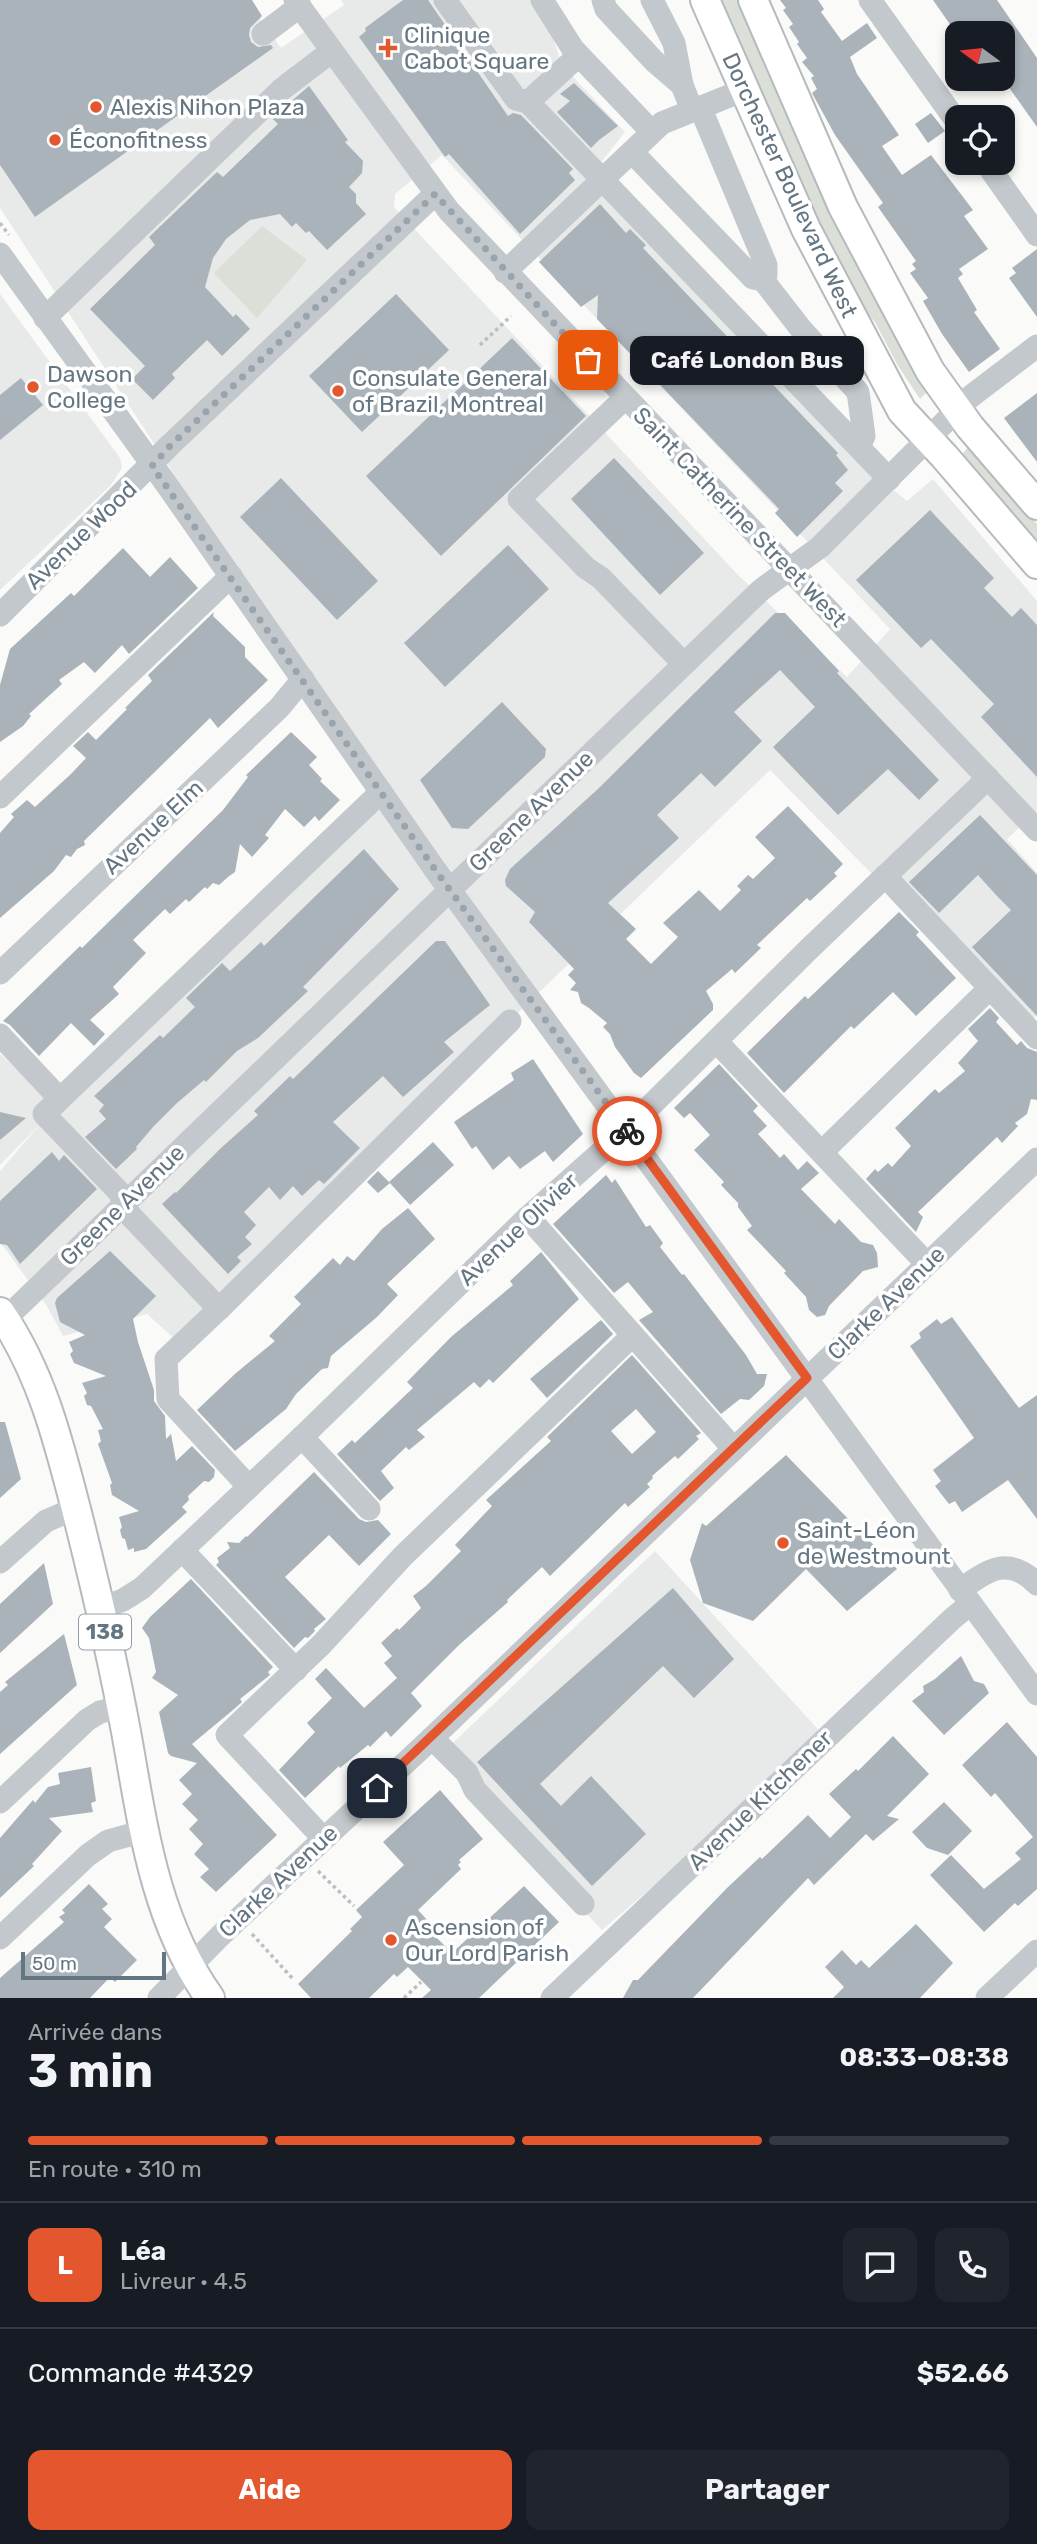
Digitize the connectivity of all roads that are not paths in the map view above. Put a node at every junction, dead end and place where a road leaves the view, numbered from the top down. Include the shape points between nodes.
1 (445, 0) edge
2 (542, 0) edge
3 (603, 0) edge
4 (652, 0) edge
5 (705, 0) edge
6 (752, 0) edge
7 (870, 0) edge
8 (298, 3) edge
9 (263, 34) dead end
10 (332, 51) junction
11 (578, 56) junction
12 (682, 85) junction
13 (744, 90) junction
14 (528, 102) junction
15 (945, 105) edge
16 (696, 108) junction
17 (652, 132) junction
18 (632, 152) junction
19 (994, 175) edge
20 (603, 179) junction
21 (435, 194) junction
22 (1037, 235) edge
23 (0, 254) edge
24 (505, 272) junction
25 (763, 279) junction
26 (45, 318) junction
27 (1037, 346) edge
28 (625, 398) junction
29 (957, 410) junction
30 (928, 440) junction
31 (859, 447) junction
32 (152, 466) junction
33 (889, 479) junction
34 (1037, 505) edge
35 (1037, 564) edge
36 (790, 569) junction
37 (231, 576) junction
38 (0, 615) edge
39 (684, 664) junction
40 (303, 679) junction
41 (988, 778) junction
42 (381, 792) junction
43 (0, 797) edge
44 (1037, 830) edge
45 (885, 876) junction
46 (450, 889) junction
47 (0, 973) edge
48 (990, 988) junction
49 (510, 1020) dead end
50 (0, 1035) edge
51 (1037, 1038) edge
52 (716, 1041) junction
53 (60, 1099) junction
54 (626, 1130) junction
55 (822, 1152) junction
56 (1037, 1159) edge
57 (124, 1203) junction
58 (528, 1217) junction
59 (927, 1264) junction
60 (219, 1309) junction
61 (2, 1318) edge
62 (632, 1336) junction
63 (807, 1378) junction
64 (302, 1437) junction
65 (733, 1448) junction
66 (249, 1487) junction
67 (76, 1508) junction
68 (369, 1509) dead end
69 (181, 1550) junction
70 (0, 1562) edge
71 (1037, 1584) edge
72 (965, 1597) junction
73 (100, 1609) junction
74 (296, 1670) junction
75 (1037, 1693) edge
76 (122, 1707) junction
77 (432, 1738) junction
78 (0, 1802) edge
79 (144, 1831) junction
80 (323, 1839) junction
81 (583, 1904) dead end
82 (0, 1938) edge
83 (1037, 1951) edge
84 (191, 1967) junction
85 (159, 1998) edge
86 (210, 1998) edge
87 (552, 1998) edge
88 (987, 1998) edge

1 - 14 street via 501,81 516,99
2 - 11 street
3 - 12 street via 654,61
4 - 12 street via 674,43
5 - 13 main road, Dorchester Boulevard West
6 - 29 main road, Dorchester Boulevard West via 850,222 930,371
7 - 15 street
8 - 9 street
8 - 10 street, Saint Catherine Street West
10 - 21 street, Saint Catherine Street West
10 - 26 street via 282,89
11 - 14 street
11 - 17 street
12 - 16 street
13 - 16 street
13 - 30 main road, Dorchester Boulevard West via 839,294 902,411
14 - 20 street
16 - 17 street
16 - 25 street via 766,265
17 - 18 street
18 - 20 street
18 - 25 street via 753,278
19 - 22 street
20 - 24 street
20 - 31 street
21 - 24 street, Saint Catherine Street West
21 - 32 street, Avenue Wood
23 - 26 street
24 - 28 street, Saint Catherine Street West
25 - 31 street via 858,392 864,436
26 - 32 street
27 - 29 street, Greene Avenue
28 - 36 street, Saint Catherine Street West
28 - 39 street via 519,499
29 - 30 street, Greene Avenue
29 - 34 main road, Dorchester Boulevard West
30 - 33 street, Greene Avenue
30 - 35 main road, Dorchester Boulevard West
31 - 33 street
32 - 37 street
32 - 38 street, Avenue Wood
33 - 36 street, Greene Avenue via 820,547
36 - 39 street, Greene Avenue via 761,590
36 - 41 street, Saint Catherine Street West
37 - 40 street
37 - 43 street
39 - 46 street, Greene Avenue
40 - 42 street
40 - 47 street, Avenue Elm via 279,708
41 - 44 street, Saint Catherine Street West
41 - 45 street, Avenue Olivier
42 - 46 street
42 - 53 street
45 - 48 street
45 - 52 street, Avenue Olivier
46 - 54 street
46 - 57 street, Greene Avenue
48 - 51 street
48 - 55 street
49 - 60 street
50 - 53 street
52 - 54 street, Avenue Olivier
52 - 55 street
53 - 57 street via 44,1114 120,1193
54 - 58 street, Avenue Olivier
54 - 63 street
55 - 59 street
56 - 59 street, Clarke Avenue
57 - 60 street via 128,1213
57 - 61 street, Greene Avenue
58 - 62 street
58 - 64 street, Avenue Olivier
59 - 63 street, Clarke Avenue
60 - 66 street via 166,1359 168,1399
61 - 67 main road, 138 via 47,1402
62 - 65 street
62 - 74 street via 402,1556
63 - 65 street, Clarke Avenue
63 - 72 street
64 - 66 street, Avenue Olivier
64 - 68 street
65 - 77 street, Clarke Avenue
66 - 69 street, Avenue Olivier
67 - 70 street via 46,1521
67 - 73 main road, 138
69 - 73 street, Avenue Olivier via 133,1595
69 - 74 street
71 - 72 street, Avenue Kitchener via 1022,1573 1000,1567 986,1572
72 - 75 street
72 - 87 street, Avenue Kitchener via 903,1664
73 - 76 main road, 138
74 - 80 street via 227,1735
76 - 78 street via 87,1720
76 - 79 main road, 138
77 - 80 street, Clarke Avenue
77 - 81 street
79 - 82 street via 108,1841 88,1855
79 - 84 main road, 138 via 158,1888
80 - 84 street, Clarke Avenue
83 - 88 street
84 - 85 street, Clarke Avenue
84 - 86 main road, 138

